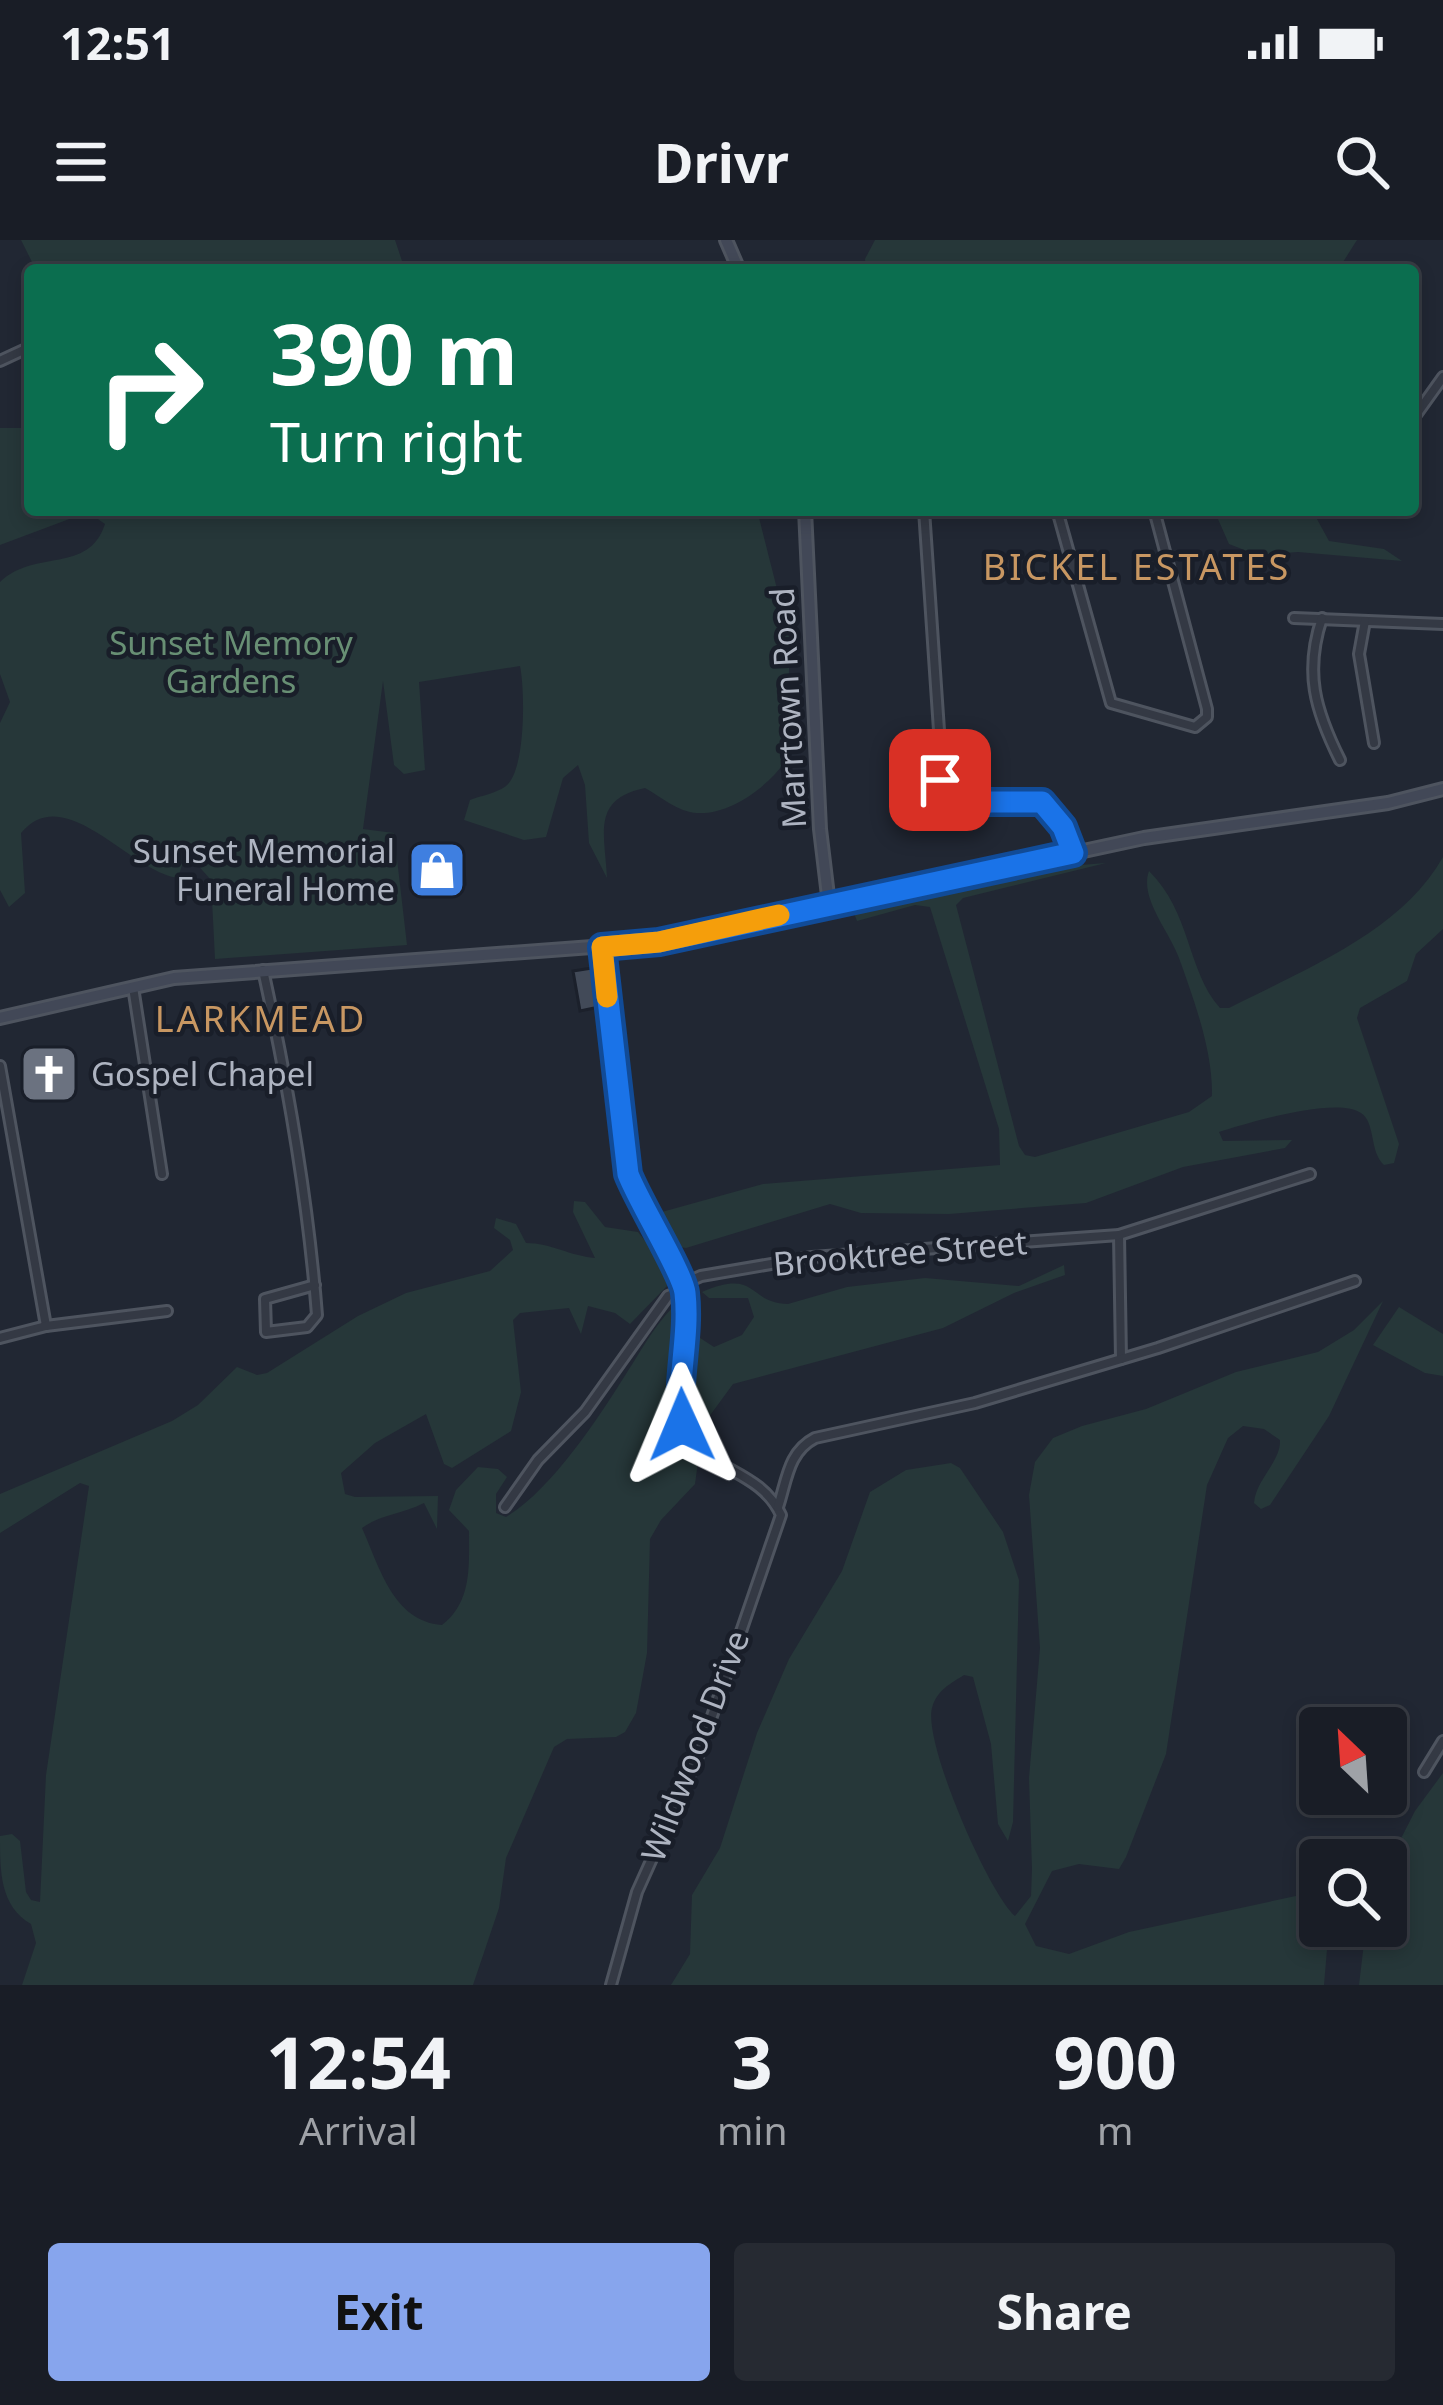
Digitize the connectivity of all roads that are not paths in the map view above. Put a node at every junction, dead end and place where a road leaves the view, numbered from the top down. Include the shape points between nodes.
1 (1443, 377) edge
2 (1419, 411) edge
3 (805, 516) edge
4 (924, 516) edge
5 (1060, 516) edge
6 (1156, 516) edge
7 (1294, 617) dead end
8 (1322, 618) junction
9 (1365, 621) junction
10 (1443, 625) edge
11 (1375, 743) dead end
12 (1340, 760) dead end
13 (1443, 789) edge
14 (1073, 853) junction
15 (829, 904) junction
16 (602, 947) junction
17 (263, 969) junction
18 (133, 985) junction
19 (0, 1018) edge
20 (0, 1066) edge
21 (162, 1174) dead end
22 (1310, 1174) dead end
23 (1119, 1235) junction
24 (1355, 1281) dead end
25 (314, 1285) junction
26 (684, 1286) junction
27 (166, 1311) dead end
28 (46, 1326) junction
29 (0, 1338) edge
30 (1121, 1359) junction
31 (505, 1507) dead end
32 (778, 1508) junction
33 (1443, 1741) edge
34 (1424, 1772) dead end
35 (611, 1985) edge

1 - 2 street
3 - 15 main road, Marrtown Road
4 - 14 street via 943,789 960,802 1042,802
5 - 6 street via 1111,703 1195,727 1207,709
7 - 8 street
8 - 9 street
8 - 12 street via 1311,676 1316,711
9 - 10 street
9 - 11 street via 1360,654
13 - 14 main road
14 - 15 main road
15 - 16 main road
16 - 17 main road
16 - 26 street via 628,1174
17 - 18 main road
17 - 25 street
18 - 19 main road
18 - 21 street
20 - 28 street
22 - 23 street
23 - 26 street, Brooktree Street via 812,1258 701,1276
23 - 30 street
24 - 30 street, Wildwood Drive
25 - 25 street via 314,1322 266,1332 266,1299
26 - 31 street via 668,1296
26 - 32 street via 682,1425 718,1464 760,1484
27 - 28 street
28 - 29 street
30 - 32 street, Wildwood Drive via 975,1403 814,1438 792,1459
32 - 35 street, Wildwood Drive via 699,1754 638,1892
33 - 34 street

